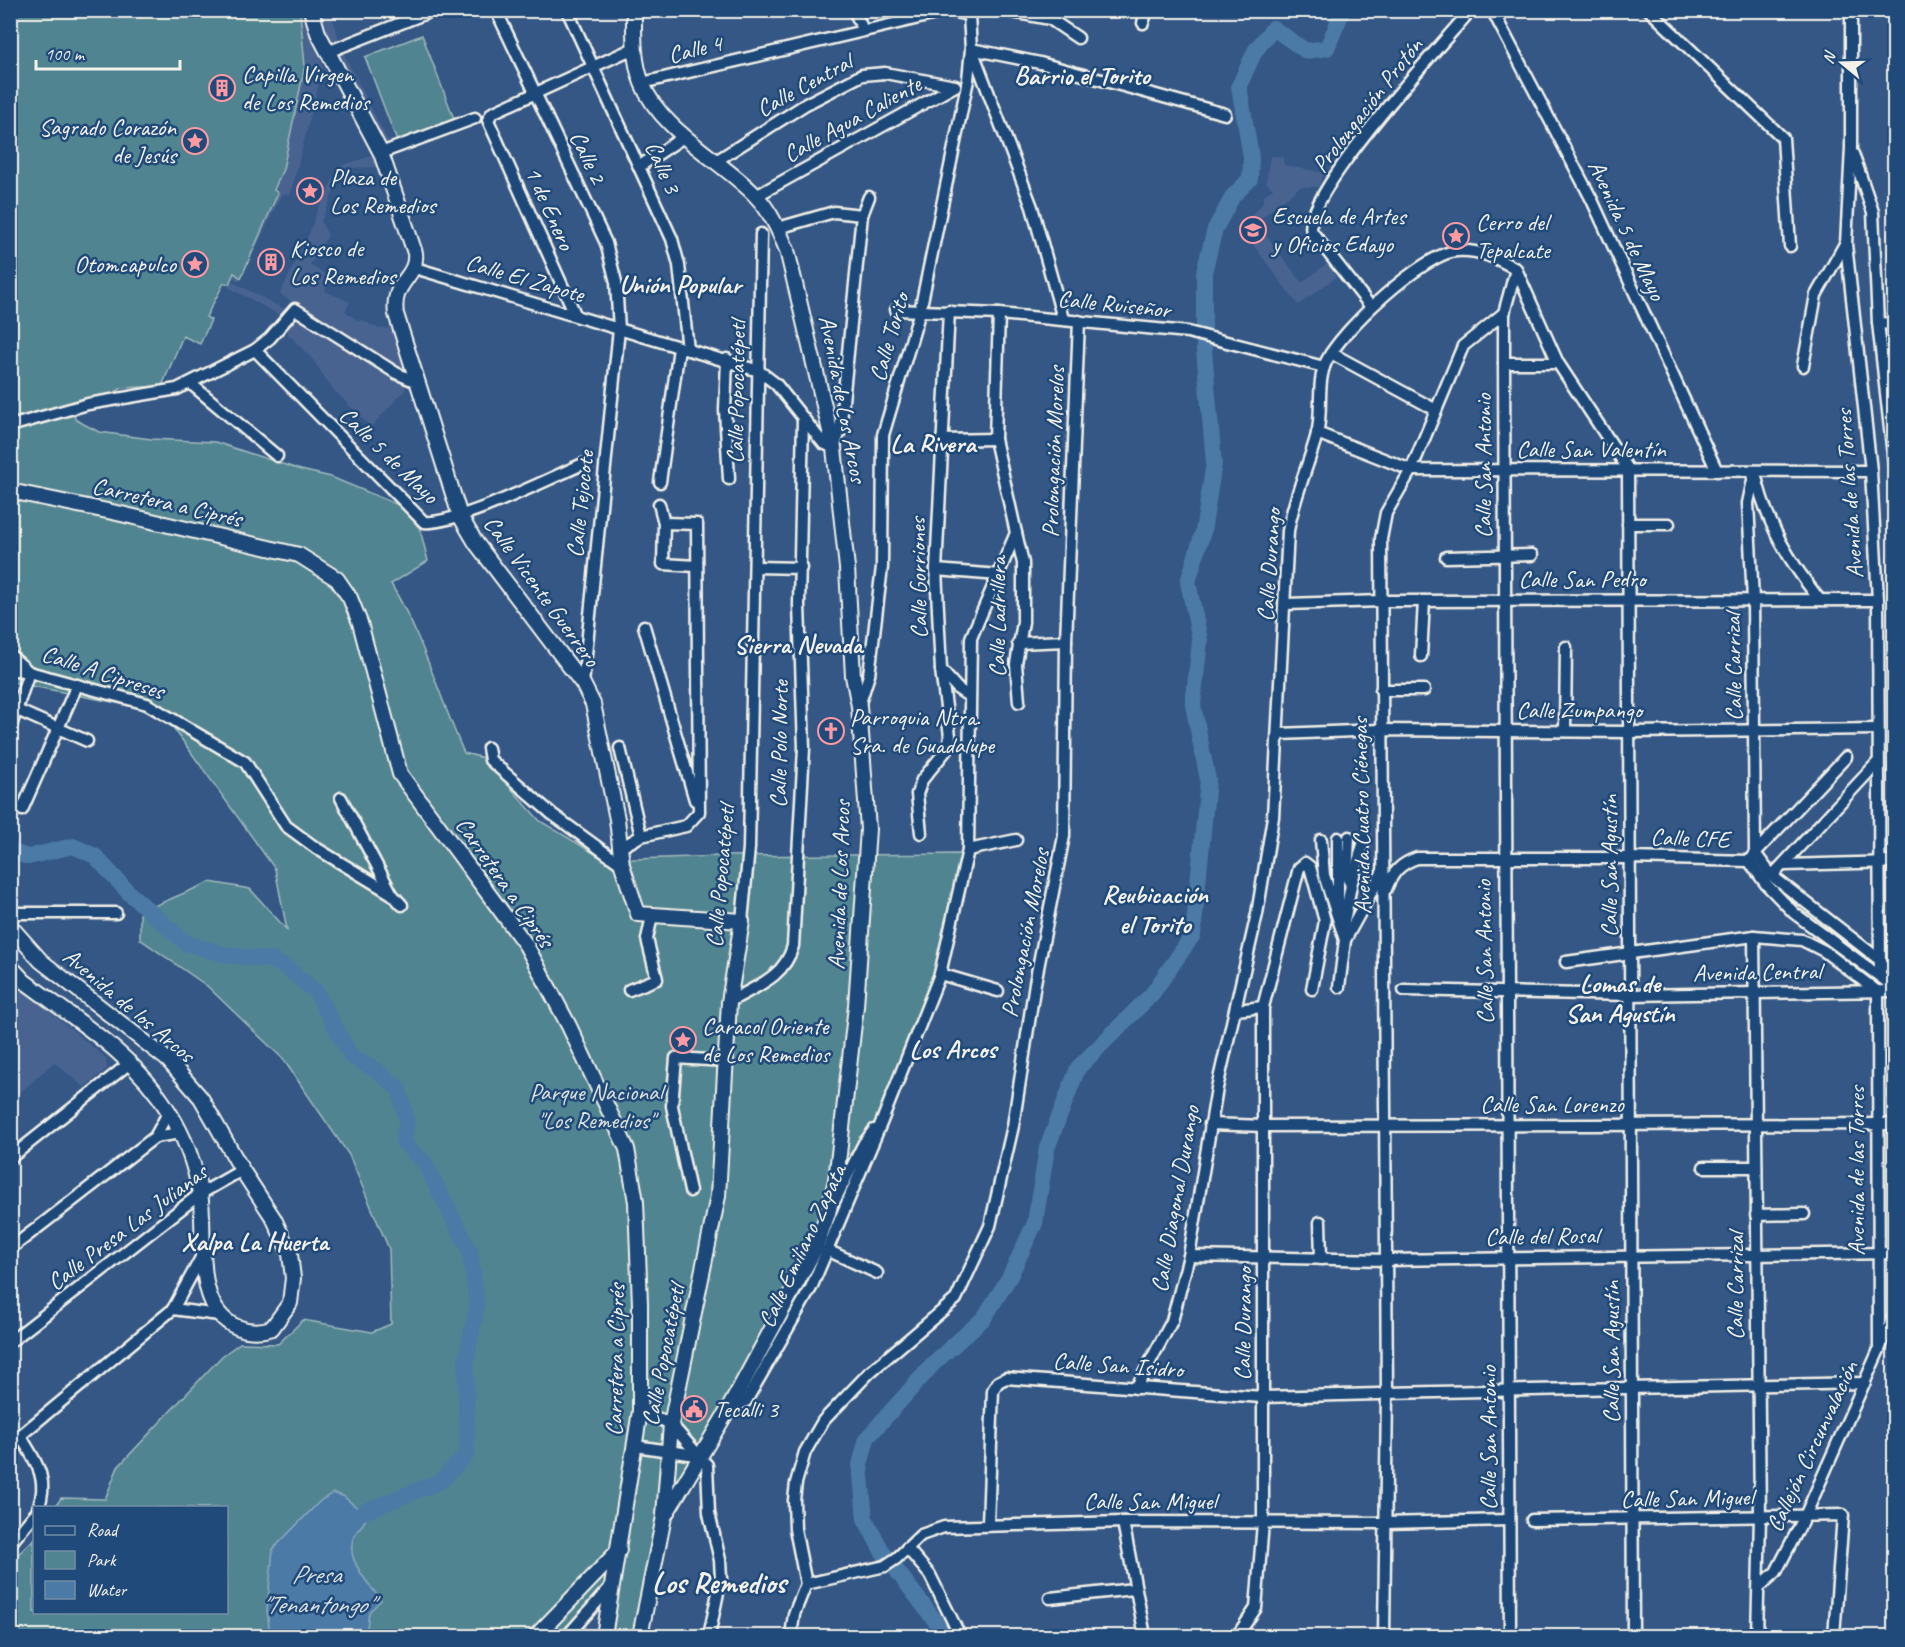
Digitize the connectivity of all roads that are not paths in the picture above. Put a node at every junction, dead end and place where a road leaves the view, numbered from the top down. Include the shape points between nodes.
1 (311, 10) edge
2 (434, 10) edge
3 (496, 10) edge
4 (567, 10) edge
5 (634, 10) edge
6 (854, 10) edge
7 (1001, 10) edge
8 (1147, 10) edge
9 (1471, 10) edge
10 (1492, 10) edge
11 (1649, 10) edge
12 (1851, 10) edge
13 (949, 11) edge
14 (971, 13) edge
15 (1143, 23) dead end
16 (863, 30) junction
17 (1078, 38) dead end
18 (634, 48) junction
19 (972, 49) junction
20 (330, 51) junction
21 (594, 66) junction
22 (968, 80) junction
23 (642, 83) junction
24 (955, 86) junction
25 (535, 94) junction
26 (1225, 114) dead end
27 (475, 118) dead end
28 (685, 135) junction
29 (1851, 148) junction
30 (381, 153) junction
31 (716, 161) junction
32 (640, 166) junction
33 (756, 196) junction
34 (869, 197) dead end
35 (862, 215) junction
36 (778, 228) junction
37 (761, 234) dead end
38 (1846, 244) junction
39 (1790, 246) dead end
40 (415, 268) junction
41 (1516, 269) junction
42 (1371, 307) junction
43 (896, 310) dead end
44 (920, 311) junction
45 (949, 311) junction
46 (574, 314) junction
47 (999, 314) junction
48 (1504, 314) junction
49 (1062, 319) junction
50 (1079, 321) junction
51 (1878, 323) junction
52 (1894, 324) edge
53 (619, 329) junction
54 (683, 349) junction
55 (255, 350) junction
56 (1331, 353) junction
57 (728, 359) junction
58 (1504, 363) junction
59 (1558, 363) junction
60 (1803, 366) dead end
61 (1324, 367) junction
62 (759, 371) junction
63 (190, 383) junction
64 (419, 383) junction
65 (1436, 410) junction
66 (803, 418) junction
67 (10, 426) edge
68 (1317, 433) junction
69 (995, 439) junction
70 (941, 440) junction
71 (834, 448) junction
72 (277, 456) dead end
73 (582, 464) dead end
74 (1894, 464) edge
75 (1504, 469) junction
76 (1628, 469) junction
77 (1411, 470) junction
78 (1717, 471) junction
79 (1755, 471) junction
80 (1871, 471) junction
81 (729, 479) dead end
82 (660, 482) dead end
83 (10, 491) edge
84 (659, 504) dead end
85 (460, 516) junction
86 (664, 524) junction
87 (1628, 524) junction
88 (1669, 524) dead end
89 (1016, 533) junction
90 (1532, 555) dead end
91 (1446, 557) dead end
92 (1505, 557) junction
93 (696, 566) junction
94 (756, 567) junction
95 (801, 568) junction
96 (936, 570) junction
97 (999, 575) junction
98 (1628, 600) junction
99 (1753, 600) junction
100 (1819, 600) junction
101 (1878, 600) junction
102 (1382, 601) junction
103 (1424, 601) junction
104 (1506, 601) junction
105 (1286, 604) junction
106 (644, 627) dead end
107 (1066, 641) junction
108 (1018, 643) junction
109 (1566, 647) dead end
110 (10, 655) edge
111 (1421, 656) dead end
112 (10, 669) edge
113 (941, 670) junction
114 (29, 672) junction
115 (583, 684) junction
116 (77, 685) junction
117 (1381, 690) junction
118 (1424, 690) dead end
119 (970, 697) junction
120 (1019, 702) dead end
121 (859, 706) junction
122 (17, 710) junction
123 (58, 728) junction
124 (10, 729) edge
125 (1878, 729) junction
126 (1380, 730) junction
127 (1754, 730) junction
128 (1504, 731) junction
129 (1565, 731) junction
130 (1630, 732) junction
131 (1279, 734) junction
132 (87, 741) dead end
133 (488, 748) dead end
134 (620, 748) dead end
135 (1846, 757) dead end
136 (1877, 763) junction
137 (341, 798) dead end
138 (22, 810) dead end
139 (699, 812) junction
140 (921, 833) dead end
141 (641, 836) junction
142 (1365, 838) dead end
143 (1016, 840) dead end
144 (1321, 840) dead end
145 (620, 848) junction
146 (968, 850) junction
147 (1752, 857) junction
148 (1504, 858) junction
149 (1629, 858) junction
150 (1879, 862) junction
151 (1894, 862) edge
152 (622, 865) junction
153 (1785, 865) junction
154 (1383, 871) junction
155 (1772, 876) junction
156 (1351, 885) junction
157 (392, 894) junction
158 (1384, 895) junction
159 (402, 905) dead end
160 (10, 912) edge
161 (116, 913) dead end
162 (645, 915) junction
163 (1338, 918) junction
164 (742, 921) junction
165 (10, 926) edge
166 (1344, 935) junction
167 (1754, 936) junction
168 (1630, 955) junction
169 (1880, 959) junction
170 (1566, 962) dead end
171 (10, 966) edge
172 (1894, 971) edge
173 (940, 974) junction
174 (1880, 975) junction
175 (1339, 987) dead end
176 (1312, 989) dead end
177 (1894, 989) edge
178 (629, 990) dead end
179 (1404, 990) dead end
180 (998, 991) dead end
181 (1754, 992) junction
182 (1878, 992) junction
183 (1506, 993) junction
184 (1630, 995) junction
185 (729, 1002) junction
186 (1263, 1007) junction
187 (1236, 1010) junction
188 (725, 1061) junction
189 (131, 1062) junction
190 (169, 1112) junction
191 (882, 1121) junction
192 (1210, 1124) junction
193 (1756, 1124) junction
194 (1877, 1124) junction
195 (1894, 1124) edge
196 (1506, 1125) junction
197 (1630, 1125) junction
198 (1264, 1126) junction
199 (1385, 1126) junction
200 (181, 1133) junction
201 (155, 1137) junction
202 (10, 1158) edge
203 (1704, 1167) dead end
204 (1756, 1167) junction
205 (242, 1170) junction
206 (690, 1191) dead end
207 (200, 1194) junction
208 (828, 1213) junction
209 (1804, 1214) dead end
210 (1756, 1215) junction
211 (1320, 1222) dead end
212 (10, 1249) edge
213 (827, 1250) junction
214 (1877, 1253) junction
215 (1894, 1253) edge
216 (203, 1254) junction
217 (1190, 1256) junction
218 (1632, 1256) junction
219 (1756, 1256) junction
220 (1508, 1257) junction
221 (1265, 1258) junction
222 (1321, 1259) junction
223 (1386, 1260) junction
224 (876, 1273) dead end
225 (173, 1309) junction
226 (219, 1315) junction
227 (1894, 1316) edge
228 (10, 1342) edge
229 (1879, 1350) junction
230 (1865, 1383) junction
231 (1757, 1385) junction
232 (1136, 1388) junction
233 (1632, 1389) junction
234 (1510, 1391) junction
235 (1383, 1393) junction
236 (1262, 1397) junction
237 (728, 1410) junction
238 (640, 1411) junction
239 (671, 1424) junction
240 (21, 1437) junction
241 (10, 1444) edge
242 (636, 1446) junction
243 (667, 1451) junction
244 (702, 1456) junction
245 (39, 1506) edge
246 (33, 1516) edge
247 (1805, 1516) junction
248 (664, 1517) junction
249 (1760, 1517) junction
250 (1509, 1520) junction
251 (1532, 1520) dead end
252 (1634, 1520) junction
253 (1123, 1522) junction
254 (1263, 1522) junction
255 (1385, 1523) junction
256 (988, 1524) junction
257 (10, 1544) edge
258 (907, 1548) junction
259 (619, 1550) junction
260 (613, 1584) junction
261 (806, 1584) junction
262 (1759, 1587) junction
263 (1134, 1589) junction
264 (1050, 1598) dead end
265 (536, 1636) edge
266 (567, 1636) edge
267 (604, 1636) edge
268 (640, 1636) edge
269 (709, 1636) edge
270 (791, 1636) edge
271 (960, 1636) edge
272 (1145, 1636) edge
273 (1237, 1636) edge
274 (1384, 1636) edge
275 (1510, 1636) edge
276 (1634, 1636) edge
277 (1756, 1636) edge
278 (1834, 1636) edge

1 - 20 main road via 318,33
2 - 20 street
3 - 25 street, Calle 2
4 - 21 street, Calle 3
5 - 18 main road, Avenida de Los Arcos
6 - 16 street
7 - 17 street via 1050,19
8 - 15 street
9 - 42 street, Prolongación Protón via 1348,155 1313,212 1312,232
10 - 78 street, Avenida 5 de Mayo via 1592,200
11 - 39 street via 1783,138
12 - 29 street, Avenida de las Torres
13 - 14 street, Calle 4
13 - 16 street, Calle 4
14 - 19 street, Calle Torito
16 - 23 street, Calle 4
18 - 21 street
18 - 23 main road, Avenida de Los Arcos
19 - 22 street, Calle Torito
19 - 26 street via 1040,63
19 - 49 street via 1032,207
20 - 30 main road
21 - 25 street
21 - 32 street, Calle 3
22 - 24 street, Calle Agua Caliente
22 - 44 street, Calle Torito
23 - 28 main road, Avenida de Los Arcos via 653,103
24 - 31 street, Calle Central via 885,73 862,75 806,104
24 - 33 street, Calle Agua Caliente
25 - 46 street, 1 de Enero via 492,113 488,120
25 - 53 street, Calle 2 via 606,243 616,282
27 - 30 street
28 - 31 main road, Avenida de Los Arcos
28 - 32 street
29 - 38 street, Avenida de las Torres
29 - 51 street via 1873,212
30 - 40 main road via 415,253
31 - 33 main road, Avenida de Los Arcos
32 - 54 street, Calle 3 via 676,252
33 - 36 main road, Avenida de Los Arcos
34 - 35 street
35 - 36 street via 827,213
35 - 71 street via 840,431
36 - 71 main road, Avenida de Los Arcos via 794,274
37 - 62 street, Calle Popocatépetl
38 - 60 street via 1816,295
38 - 80 street, Avenida de las Torres
40 - 46 street, Calle El Zapote
40 - 64 main road, Calle Vicente Guerrero via 397,289 395,305
41 - 42 street, Calle Durango via 1484,254 1444,253 1433,257
41 - 48 street, Calle San Antonio
41 - 59 street
42 - 56 street, Calle Durango
43 - 44 street, Calle Ruiseñor
44 - 45 street, Calle Ruiseñor
44 - 121 street, Calle Torito via 883,435 882,567 869,675
45 - 47 street, Calle Ruiseñor
45 - 70 street, Calle Gorriones
46 - 53 street, Calle El Zapote
47 - 49 street, Calle Ruiseñor
47 - 69 street
48 - 58 street, Calle San Antonio
48 - 65 street, Avenida Cuatro Ciénegas via 1463,346
49 - 50 street, Calle Ruiseñor
50 - 61 street, Calle Ruiseñor via 1188,332
50 - 107 street, Prolongación Morelos
51 - 52 street
51 - 74 street
53 - 54 street, Calle El Zapote
53 - 115 street, Calle Tejocote
54 - 57 street, Calle El Zapote
54 - 82 street, Calle 3
55 - 63 street
55 - 64 street via 295,309 396,373
55 - 85 street, Calle 5 de Mayo via 418,518 432,523
56 - 61 street, Calle Durango
56 - 65 street
57 - 62 street, Calle El Zapote
57 - 81 street via 725,410
58 - 59 street
58 - 75 street, Calle San Antonio
59 - 76 street
61 - 68 street, Calle Durango
62 - 66 street, Calle El Zapote via 776,384
62 - 94 street, Calle Popocatépetl
63 - 67 street via 165,392 88,404
63 - 72 street
64 - 85 main road, Calle Vicente Guerrero
65 - 77 street, Avenida Cuatro Ciénegas
66 - 71 street, Calle El Zapote via 823,443
66 - 95 street, Calle Polo Norte
68 - 77 street, Calle San Valentín
68 - 105 street, Calle Durango via 1290,522
69 - 70 street
69 - 89 street
70 - 96 street, Calle Gorriones
71 - 121 main road, Avenida de Los Arcos via 853,676
73 - 85 street, Calle 5 de Mayo
75 - 76 street, Calle San Valentín
75 - 77 street, Calle San Valentín
75 - 92 street, Calle San Antonio
76 - 78 street, Calle San Valentín
76 - 87 street, Calle San Agustín
77 - 102 street, Avenida Cuatro Ciénegas via 1383,524
78 - 79 street, Calle San Valentín
79 - 80 street, Calle San Valentín
79 - 99 street, Calle Carrizal via 1748,503
79 - 100 street via 1763,505 1777,538
80 - 101 street, Avenida de las Torres
83 - 238 main road, Carretera a Ciprés via 299,555 336,579 350,598 400,774 526,945 627,1149 636,1202
84 - 86 street
85 - 115 main road, Calle Vicente Guerrero via 476,543
86 - 93 street via 663,564
86 - 93 street via 697,524
87 - 88 street
87 - 98 street, Calle San Agustín
89 - 97 street, Calle Emiliano Zapata
89 - 108 street, Calle Ladrillera via 1023,563 1023,622
90 - 92 street
91 - 92 street
92 - 104 street, Calle San Antonio
93 - 139 street
94 - 95 street
94 - 164 street, Calle Popocatépetl via 749,848
95 - 185 street, Calle Polo Norte via 804,748 793,946 781,972
96 - 97 street
96 - 113 street, Calle Gorriones
97 - 119 street, Calle Emiliano Zapata via 971,638
98 - 99 street, Calle San Pedro
98 - 104 street, Calle San Pedro
98 - 130 street, Calle San Agustín
99 - 100 street, Calle San Pedro
99 - 127 street, Calle Carrizal
100 - 101 street, Calle San Pedro
101 - 125 street, Avenida de las Torres
102 - 103 street, Calle San Pedro
102 - 105 street, Calle San Pedro
102 - 117 street, Avenida Cuatro Ciénegas
103 - 104 street, Calle San Pedro
103 - 111 street
104 - 128 street, Calle San Antonio
105 - 131 street, Calle Durango
106 - 139 street
107 - 108 street
107 - 261 street, Prolongación Morelos via 1064,836 1035,983 1013,1126 990,1226 956,1299 869,1373 823,1421 805,1452 794,1500 795,1529
108 - 120 street, Calle Ladrillera
109 - 129 street
110 - 114 street, Calle A Cipreses
112 - 114 street
113 - 119 street via 958,690
113 - 140 street, Calle Gorriones via 950,736 948,748 922,780 917,794
114 - 116 street, Calle A Cipreses
114 - 122 street
115 - 145 main road, Calle Vicente Guerrero via 593,704
116 - 123 street
116 - 157 street, Calle A Cipreses via 147,704 245,762 286,826
117 - 118 street
117 - 126 street, Avenida Cuatro Ciénegas
119 - 146 street, Calle Emiliano Zapata
121 - 208 main road, Avenida de Los Arcos via 868,829 856,1006 836,1180
122 - 123 street
122 - 124 street
123 - 132 street
123 - 138 street
125 - 127 street, Calle Zumpango
125 - 136 street, Avenida de las Torres
126 - 128 street, Calle Zumpango
126 - 131 street, Calle Zumpango
126 - 154 street, Avenida Cuatro Ciénegas
127 - 130 street, Calle Zumpango
127 - 147 street, Calle Carrizal
128 - 129 street, Calle Zumpango
128 - 148 street, Calle San Antonio
129 - 130 street, Calle Zumpango
130 - 149 street, Calle San Agustín
131 - 187 street, Calle Durango via 1273,817
133 - 152 street via 490,760 552,814
134 - 141 street
135 - 147 street
136 - 150 street, Avenida de las Torres
136 - 153 street
137 - 157 street
139 - 141 street via 686,826
141 - 145 street
142 - 156 street
143 - 146 street
144 - 163 street via 1324,875
145 - 152 main road, Calle Vicente Guerrero
146 - 173 street, Calle Emiliano Zapata
147 - 149 street, Calle CFE
147 - 155 street, Calle CFE
147 - 174 street, Calle CFE via 1766,884 1794,913
148 - 149 street, Calle CFE
148 - 158 street, Calle CFE via 1418,858 1403,863 1392,875
148 - 183 street, Calle San Antonio
149 - 168 street, Calle San Agustín
150 - 151 street
150 - 153 street
150 - 169 street, Avenida de las Torres
152 - 162 main road, Calle Vicente Guerrero
153 - 155 street
154 - 158 street, Avenida Cuatro Ciénegas
154 - 166 street
155 - 169 street, Calle CFE
156 - 163 street via 1343,838
156 - 166 street
157 - 159 street, Calle A Cipreses
158 - 199 street, Avenida Cuatro Ciénegas
160 - 161 street
162 - 164 main road
162 - 178 street, Calle Vicente Guerrero via 657,979
163 - 166 street
164 - 185 main road, Calle Popocatépetl
165 - 205 main road, Avenida de los Arcos via 41,961 168,1060 201,1098
166 - 175 street
167 - 168 street
167 - 181 street, Calle Carrizal
167 - 182 street via 1802,940 1824,951
168 - 170 street
168 - 184 street, Calle San Agustín
169 - 172 street, Calle CFE
169 - 174 street, Avenida de las Torres
171 - 189 main road, Avenida de los Arcos via 24,981
173 - 180 street
173 - 191 street, Calle Emiliano Zapata
174 - 177 street, Calle CFE
176 - 186 street, Calle Durango via 1324,921 1310,867 1305,863 1299,868
177 - 182 street, Avenida Central
179 - 183 street, Avenida Central
181 - 182 street, Avenida Central
181 - 184 street, Avenida Central
181 - 193 street, Calle Carrizal
182 - 194 street, Avenida de las Torres
183 - 184 street, Avenida Central
183 - 196 street, Calle San Antonio
184 - 197 street, Calle San Agustín
185 - 188 main road, Calle Popocatépetl
186 - 187 street
186 - 198 street, Calle Durango
187 - 192 street, Calle Diagonal Durango
188 - 206 street via 676,1058 672,1106
188 - 239 main road, Calle Popocatépetl via 718,1196
189 - 190 main road, Avenida de los Arcos
189 - 202 street
190 - 200 main road, Avenida de los Arcos
190 - 201 street
191 - 208 street, Calle Emiliano Zapata via 864,1143
191 - 213 street, Calle Emiliano Zapata
192 - 198 street, Calle San Lorenzo
192 - 217 street, Calle Diagonal Durango
193 - 194 street, Calle San Lorenzo
193 - 197 street, Calle San Lorenzo
193 - 204 street, Calle Carrizal
194 - 195 street, Calle San Lorenzo
194 - 214 street, Avenida de las Torres
196 - 197 street, Calle San Lorenzo
196 - 199 street, Calle San Lorenzo
196 - 220 street, Calle San Antonio
197 - 218 street, Calle San Agustín
198 - 199 street, Calle San Lorenzo
198 - 221 street, Calle Durango
199 - 223 street, Avenida Cuatro Ciénegas
200 - 201 street
200 - 207 main road, Avenida de los Arcos
201 - 212 street
203 - 204 street
204 - 210 street, Calle Carrizal
205 - 207 street, Calle Presa Las Julianas
205 - 226 main road, Avenida de los Arcos via 274,1218 290,1254 292,1292 278,1321 264,1331 238,1328
207 - 216 main road, Avenida de los Arcos
207 - 228 street, Calle Presa Las Julianas
208 - 237 main road, Avenida de Los Arcos via 815,1249
209 - 210 street
210 - 219 street, Calle Carrizal
211 - 222 street
213 - 224 street
213 - 237 street, Calle Emiliano Zapata via 811,1288 746,1401
214 - 215 street, Calle del Rosal
214 - 219 street, Calle del Rosal
214 - 229 street, Avenida de las Torres
216 - 225 street
216 - 226 main road, Avenida de los Arcos via 207,1290
217 - 221 street, Calle del Rosal
217 - 232 street, Calle Diagonal Durango via 1172,1321
218 - 219 street, Calle del Rosal
218 - 220 street, Calle del Rosal
218 - 233 street, Calle San Agustín
219 - 231 street, Calle Carrizal
220 - 223 street, Calle del Rosal
220 - 234 street, Calle San Antonio
221 - 222 street, Calle del Rosal
221 - 236 street, Calle Durango
222 - 223 street, Calle del Rosal
223 - 235 street, Avenida Cuatro Ciénegas
225 - 226 street
225 - 240 street
227 - 229 street, Callejón Circunvalación
229 - 230 street, Callejón Circunvalación
230 - 231 street, Calle San Isidro
230 - 247 street, Callejón Circunvalación
231 - 233 street, Calle San Isidro
231 - 249 street, Calle Carrizal
232 - 236 street, Calle San Isidro
232 - 256 street, Calle San Isidro via 1006,1378 998,1382 993,1390
233 - 234 street, Calle San Isidro
233 - 252 street, Calle San Agustín
234 - 235 street, Calle San Isidro
234 - 250 street, Calle San Antonio
235 - 236 street, Calle San Isidro
235 - 255 street, Avenida Cuatro Ciénegas
236 - 254 street, Calle Durango
237 - 244 main road, Avenida de Los Arcos
238 - 239 street
238 - 242 main road, Carretera a Ciprés
239 - 243 main road, Calle Popocatépetl
239 - 244 street
240 - 241 street
240 - 245 street via 40,1468 44,1486
242 - 243 street
242 - 259 main road, Carretera a Ciprés
243 - 244 street
243 - 248 main road, Calle Popocatépetl
244 - 248 main road, Avenida de Los Arcos
244 - 269 street via 709,1477 709,1513 721,1578
246 - 257 street
247 - 249 street, Calle San Miguel
247 - 262 street, Callejón Circunvalación via 1776,1572
247 - 278 street, Calle San Miguel via 1843,1515
248 - 268 main road, Avenida de Los Arcos
249 - 252 street, Calle San Miguel
249 - 262 street, Calle Carrizal
250 - 255 street, Calle San Miguel
250 - 275 street, Calle San Antonio
251 - 252 street, Calle San Miguel
252 - 276 street, Calle San Agustín
253 - 254 street, Calle San Miguel
253 - 256 street, Calle San Miguel
253 - 263 street
254 - 255 street, Calle San Miguel
254 - 273 street, Calle Durango via 1256,1608
255 - 274 street, Avenida Cuatro Ciénegas
256 - 258 street, Calle San Miguel via 944,1527 921,1535
258 - 261 street, Calle San Miguel via 885,1566
258 - 271 street via 930,1575
259 - 260 main road
259 - 265 main road
260 - 266 street
260 - 267 main road
261 - 270 street via 794,1614
262 - 277 street, Calle Carrizal
263 - 264 street
263 - 272 street

